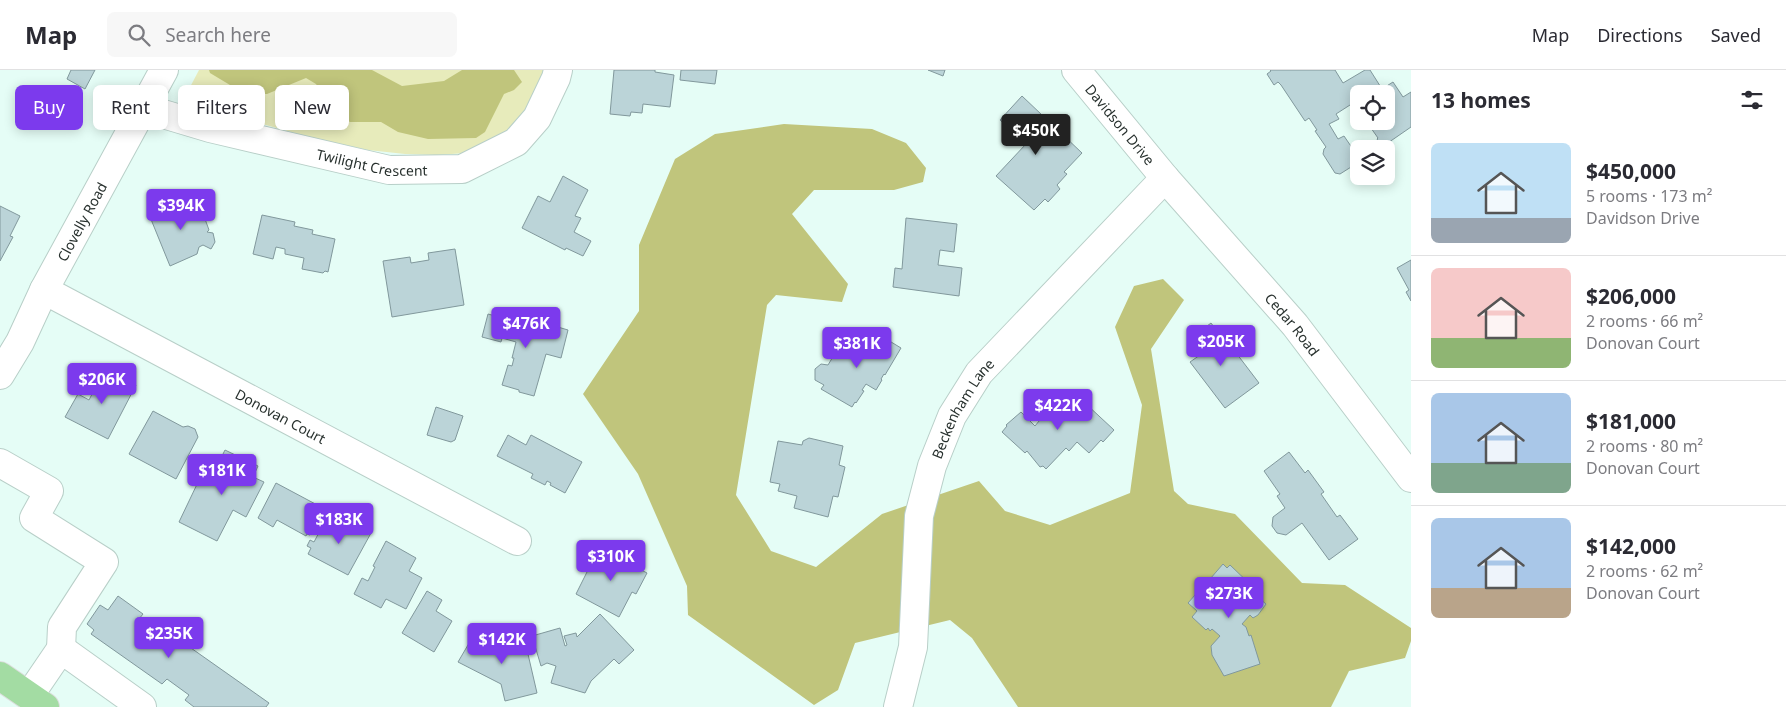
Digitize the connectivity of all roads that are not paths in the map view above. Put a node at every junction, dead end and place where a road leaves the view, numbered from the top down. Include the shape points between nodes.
1 (164, 70) edge
2 (558, 70) edge
3 (1076, 70) edge
4 (156, 85) edge
5 (168, 115) edge
6 (132, 130) edge
7 (1165, 178) junction
8 (44, 290) junction
9 (0, 375) edge
10 (0, 463) edge
11 (1411, 478) edge
12 (517, 541) dead end
13 (61, 649) junction
14 (0, 676) edge
15 (37, 701) edge
16 (142, 707) edge
17 (898, 707) edge

1 - 4 street, Clovelly Road
2 - 5 street, Twilight Crescent via 537,118 516,142 462,169 389,170
3 - 7 street, Davidson Drive
6 - 8 street, Clovelly Road
7 - 11 street, Cedar Road via 1295,325
7 - 17 street, Beckenham Lane via 979,373 952,416 932,466 919,516 913,647
8 - 9 street, Clovelly Road via 20,342
8 - 12 street, Donovan Court
10 - 13 street via 49,491 34,518 104,562 62,627
13 - 15 street
13 - 16 street
14 - 15 main road

